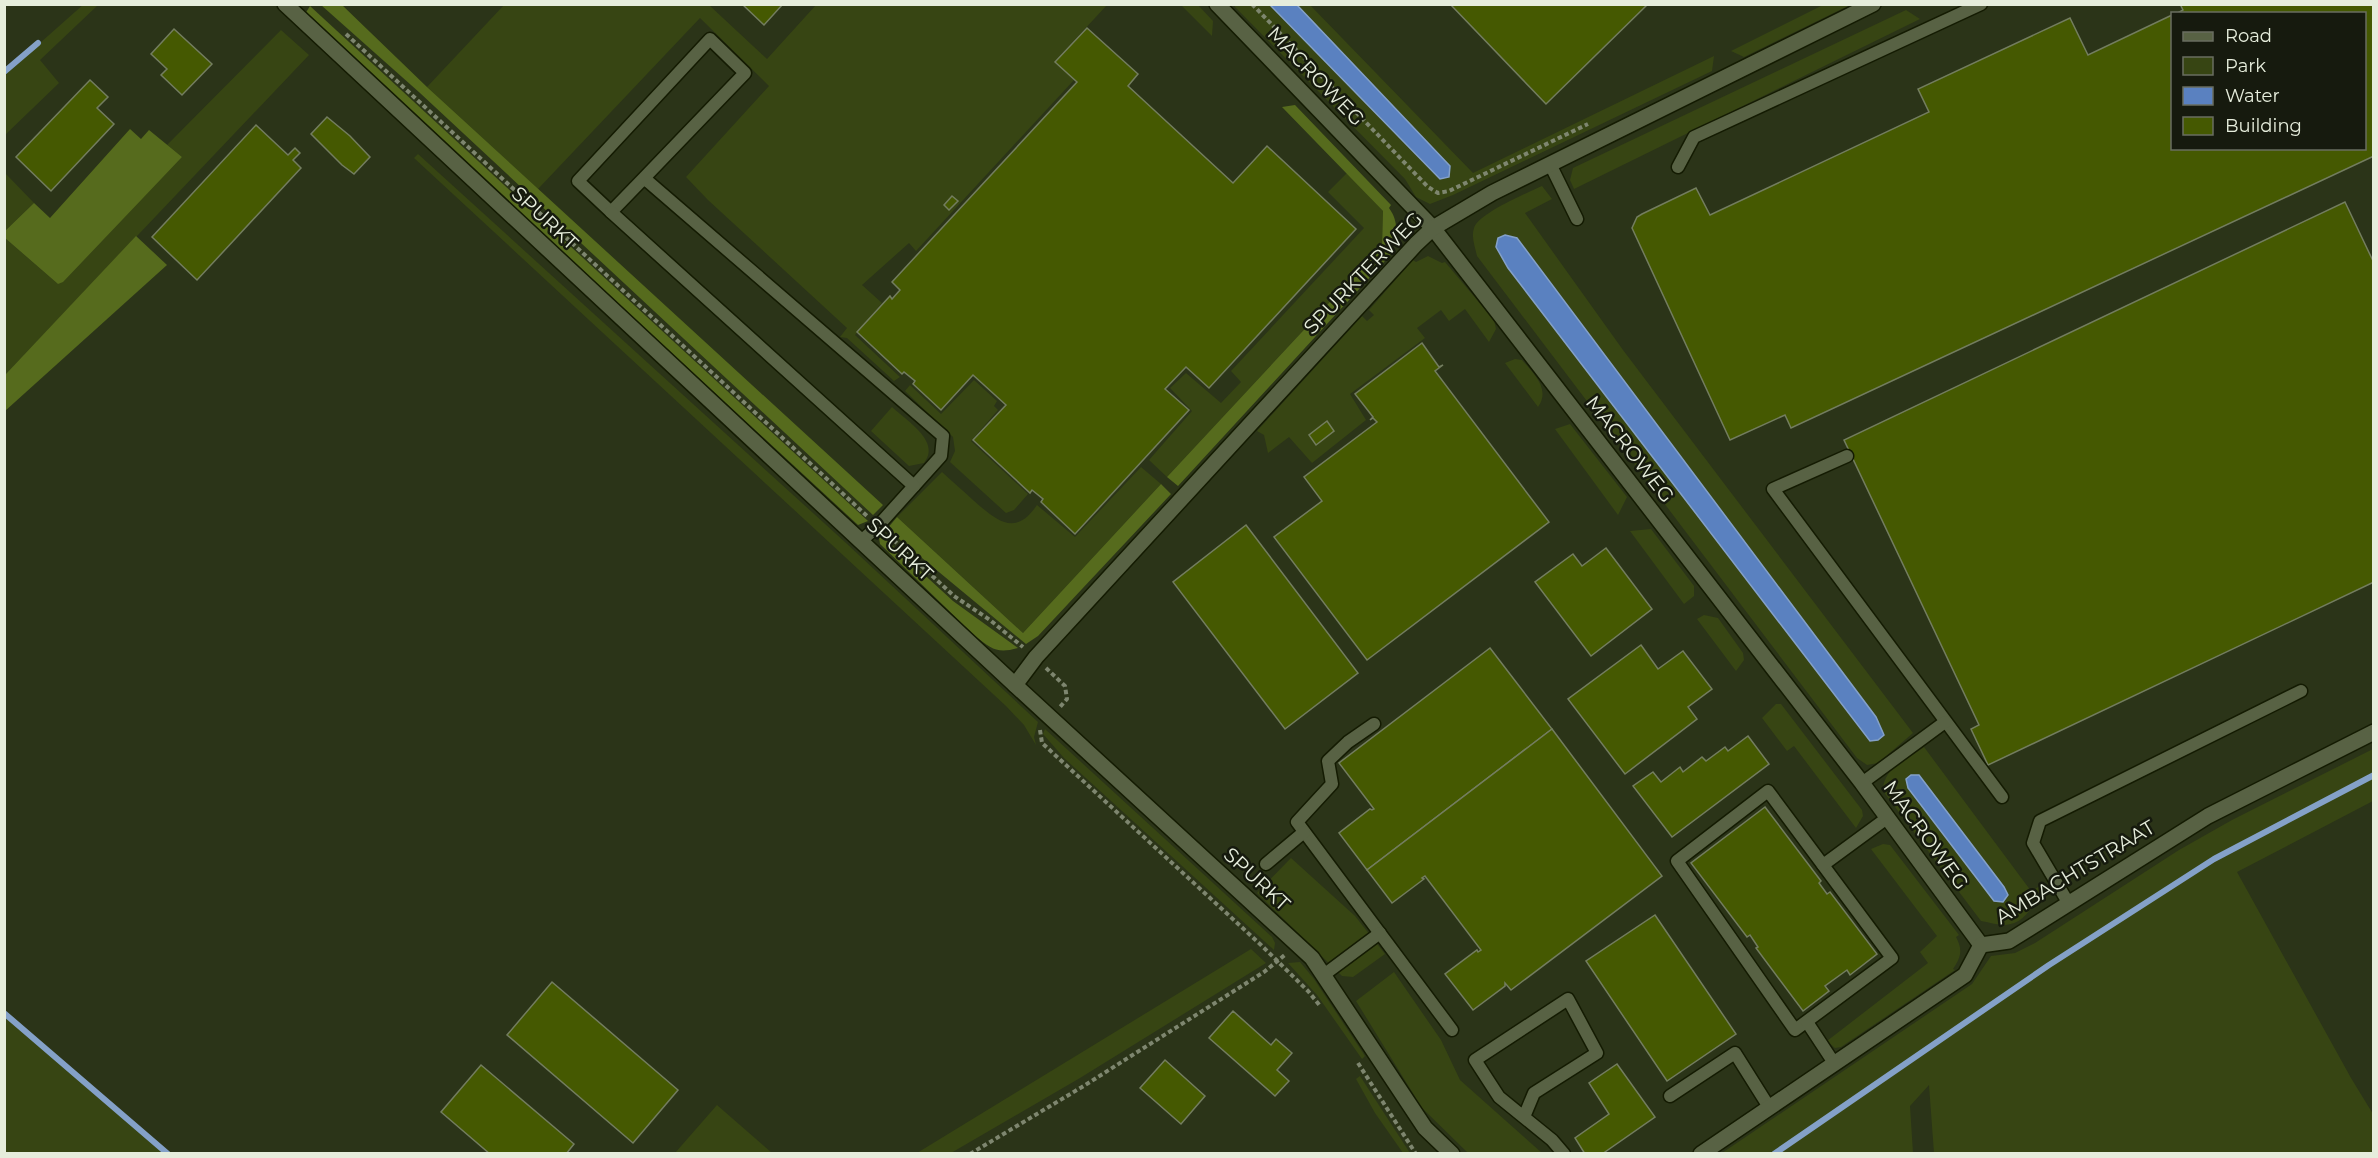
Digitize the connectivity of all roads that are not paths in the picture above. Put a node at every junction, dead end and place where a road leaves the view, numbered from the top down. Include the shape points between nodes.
1 (285, 4) edge
2 (1216, 4) edge
3 (1872, 4) edge
4 (1980, 4) edge
5 (1550, 164) junction
6 (1678, 167) dead end
7 (644, 178) junction
8 (611, 212) junction
9 (1577, 219) dead end
10 (1433, 228) junction
11 (1847, 456) dead end
12 (914, 486) junction
13 (861, 541) junction
14 (1015, 685) junction
15 (2301, 690) dead end
16 (1945, 722) junction
17 (1374, 724) dead end
18 (2373, 732) edge
19 (1862, 783) junction
20 (2002, 797) dead end
21 (1887, 818) junction
22 (1304, 832) junction
23 (1266, 864) dead end
24 (1823, 865) junction
25 (2069, 904) junction
26 (1380, 933) junction
27 (1981, 945) junction
28 (1325, 974) junction
29 (1807, 1022) junction
30 (1452, 1030) dead end
31 (1834, 1063) junction
32 (1670, 1096) dead end
33 (1769, 1107) junction
34 (1524, 1117) junction
35 (1452, 1154) edge
36 (1564, 1154) edge
37 (1701, 1154) edge

1 - 13 street, SPURKT
2 - 10 street, MACROWEG
3 - 5 street, SPURKTERWEG
4 - 6 lane via 1694,137
5 - 9 lane
5 - 10 street, SPURKTERWEG
7 - 8 lane
7 - 8 lane via 745,73 710,39 578,182
7 - 12 lane via 943,436 941,456
8 - 12 lane
10 - 14 street, SPURKTERWEG via 1052,640
10 - 19 street, MACROWEG
11 - 16 lane via 1773,489
12 - 13 lane
13 - 14 street, SPURKT
14 - 28 street, SPURKT
15 - 25 lane via 2040,821 2033,843
16 - 19 lane
16 - 20 lane
17 - 22 lane via 1328,761 1332,784 1297,822
18 - 25 street, AMBACHTSTRAAT via 2208,816
19 - 21 street, MACROWEG
21 - 24 lane
21 - 27 street, MACROWEG
22 - 23 lane
22 - 26 lane
24 - 29 lane via 1892,958
24 - 29 lane via 1768,791 1677,861 1795,1030
25 - 27 street, AMBACHTSTRAAT via 2009,941
26 - 28 lane
26 - 30 lane
27 - 31 street, AMBACHTSTRAAT via 1965,975
28 - 35 street, SPURKT via 1425,1128
29 - 31 lane
31 - 33 street, AMBACHTSTRAAT
32 - 33 lane via 1735,1053
33 - 37 street, AMBACHTSTRAAT
34 - 34 lane via 1499,1097 1475,1060 1568,999 1597,1053 1534,1093
34 - 36 lane

